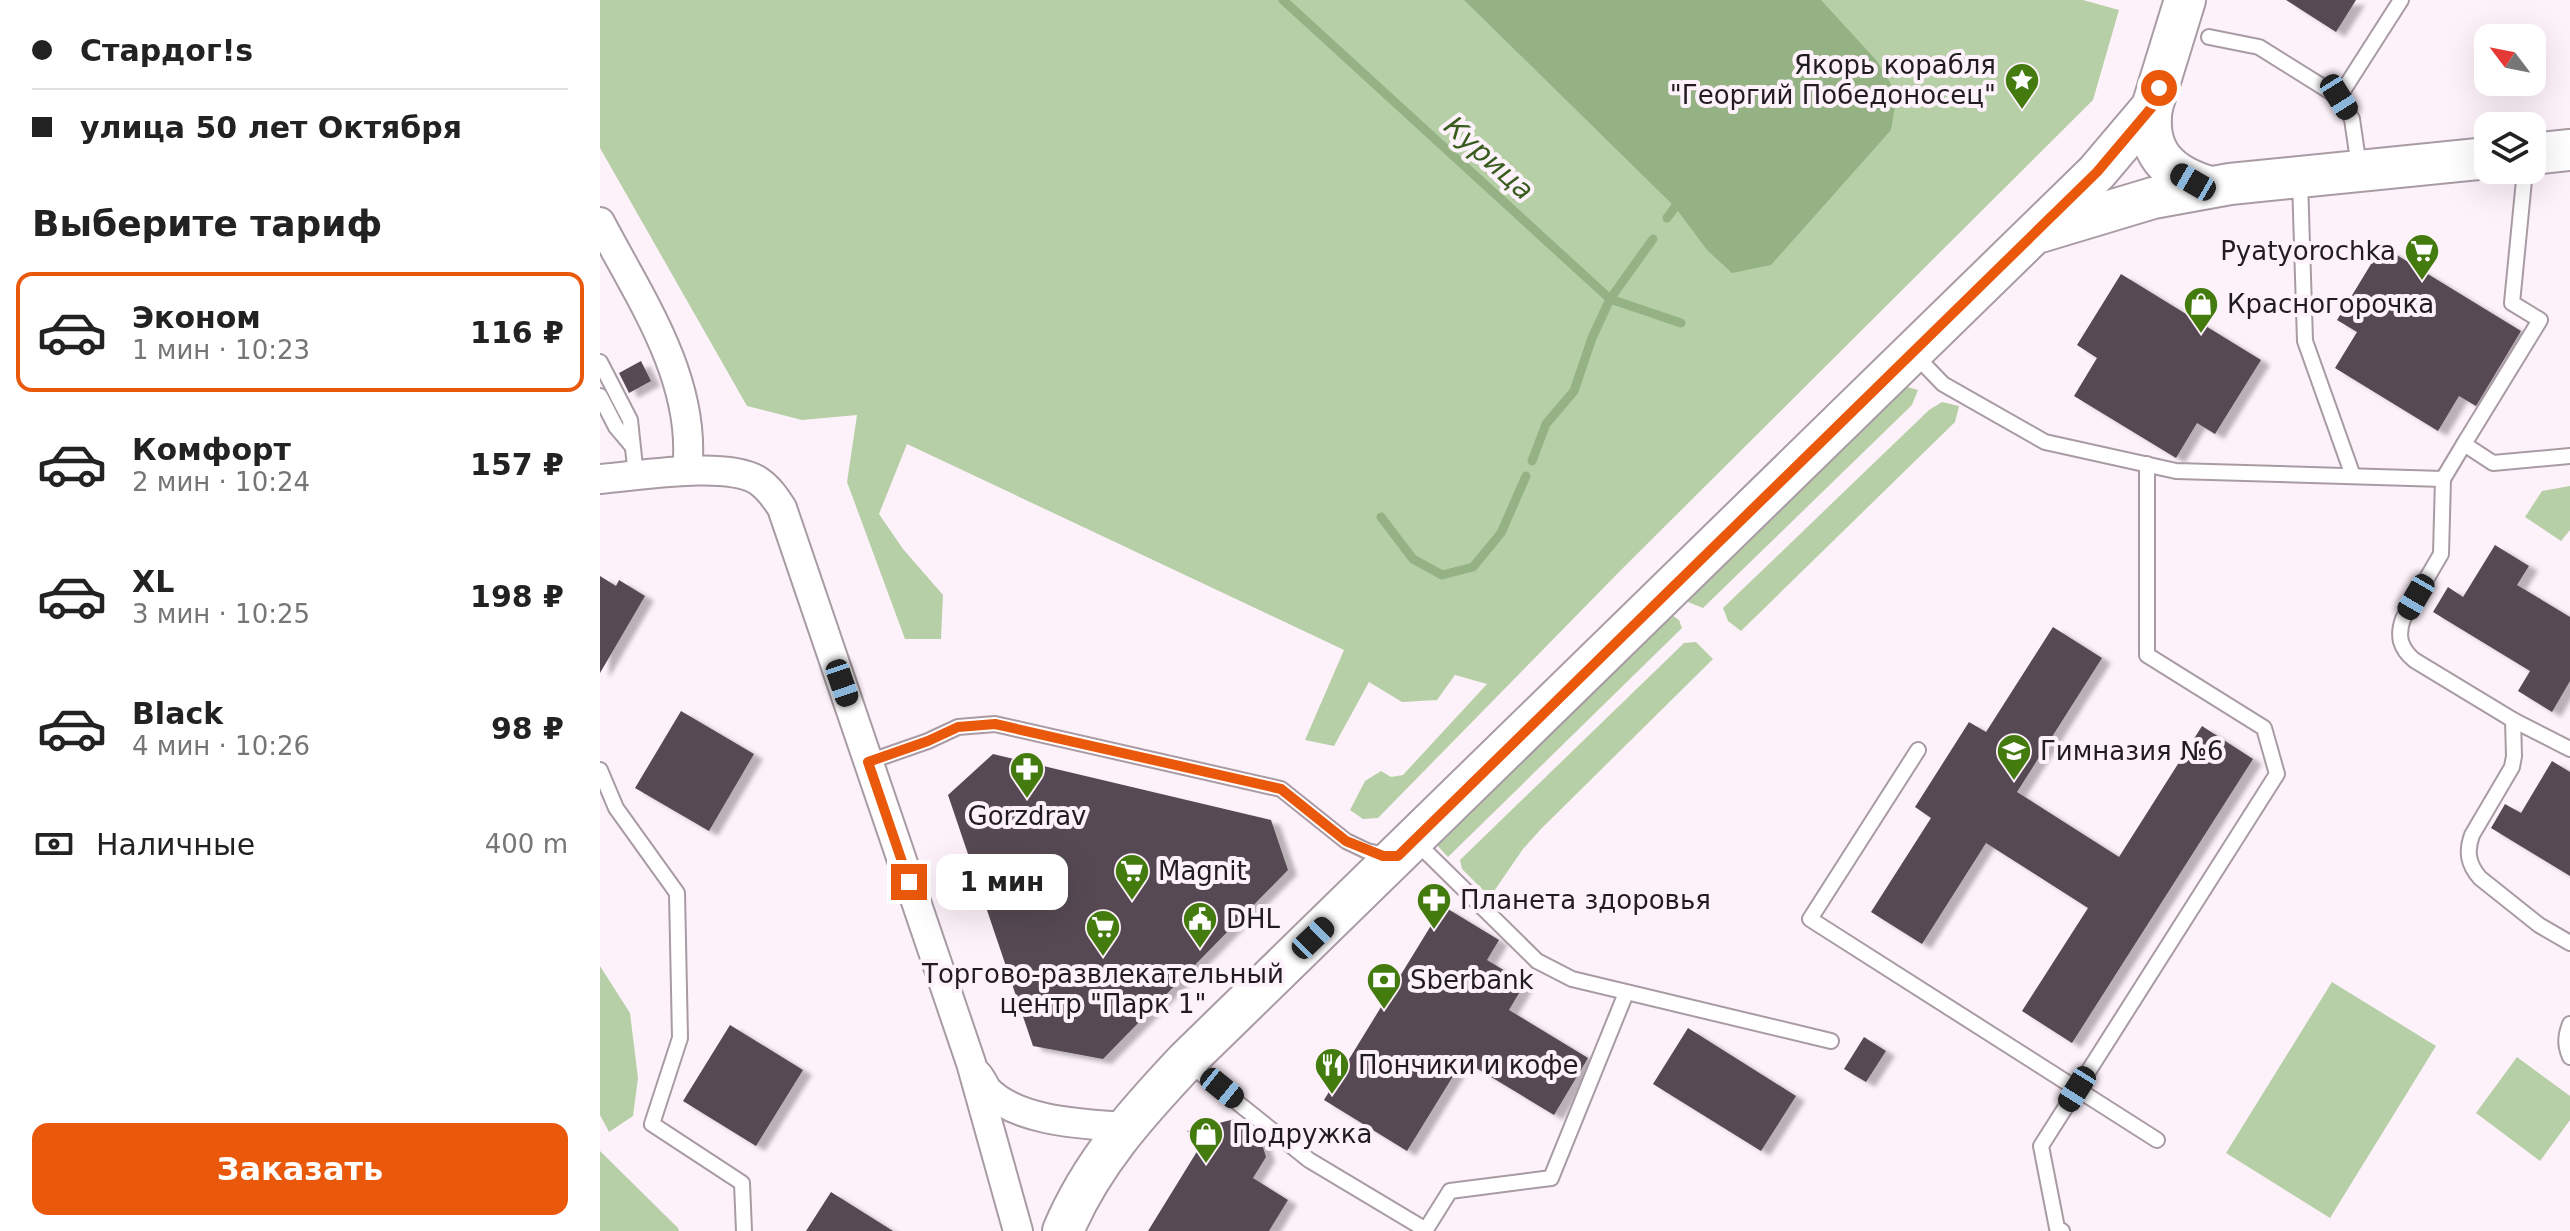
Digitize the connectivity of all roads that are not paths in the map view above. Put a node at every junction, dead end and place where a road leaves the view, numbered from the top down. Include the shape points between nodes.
1 (2185, 0) edge
2 (2401, 0) edge
3 (2209, 37) dead end
4 (2339, 97) junction
5 (2152, 107) junction
6 (2570, 150) edge
7 (2546, 153) edge
8 (2474, 160) edge
9 (2359, 172) junction
10 (2299, 177) junction
11 (2524, 184) edge
12 (2210, 187) junction
13 (600, 222) edge
14 (2032, 234) junction
15 (1912, 352) junction
16 (600, 362) edge
17 (600, 396) edge
18 (2464, 444) junction
19 (2570, 456) edge
20 (688, 458) dead end
21 (635, 462) junction
22 (2147, 464) junction
23 (2353, 476) junction
24 (600, 479) edge
25 (2443, 479) junction
26 (2513, 720) junction
27 (2570, 749) edge
28 (1918, 750) dead end
29 (868, 762) junction
30 (600, 770) edge
31 (1406, 848) junction
32 (2570, 943) edge
33 (1626, 993) junction
34 (2570, 1024) edge
35 (1831, 1041) dead end
36 (2570, 1057) edge
37 (1186, 1061) junction
38 (971, 1063) junction
39 (2077, 1089) junction
40 (1124, 1127) junction
41 (2157, 1140) dead end
42 (1426, 1230) edge
43 (744, 1231) edge
44 (1018, 1231) edge
45 (1063, 1231) edge
46 (2062, 1231) edge

1 - 5 street
2 - 4 lane
3 - 4 lane via 2259,47
4 - 9 lane via 2352,119
5 - 12 street via 2149,124 2158,153 2177,174
5 - 14 street via 2097,172
6 - 7 street
8 - 9 street
9 - 10 street
10 - 12 street
10 - 23 lane via 2305,341
11 - 18 lane via 2512,303 2540,320
12 - 14 street
13 - 20 street via 677,379 688,422
14 - 15 street
15 - 22 lane via 1943,384 2045,442
15 - 31 street
16 - 21 lane via 630,420
17 - 21 lane
18 - 19 lane via 2493,463
18 - 25 lane
21 - 24 street
21 - 29 street via 742,474 771,492 782,508
22 - 23 lane via 2176,471
22 - 39 lane via 2147,655 2264,728 2277,774
23 - 25 lane
25 - 26 lane via 2441,554 2403,619 2400,642 2414,660
26 - 27 lane
26 - 32 lane via 2512,767 2472,835 2468,858 2480,878
28 - 39 lane via 1810,919
29 - 31 lane via 958,727 995,724 1281,789 1346,841 1375,854
29 - 38 street
30 - 43 lane via 616,808 677,893 680,1038 652,1124 742,1183
31 - 33 lane via 1537,961 1572,979
31 - 37 street
33 - 35 lane
33 - 42 lane via 1551,1178 1450,1191
34 - 36 lane via 2565,1036
37 - 40 street
37 - 42 lane via 1309,1160
38 - 40 street via 988,1090 1024,1111 1067,1122
38 - 44 street
39 - 41 lane
39 - 46 lane via 2041,1146 2057,1228
40 - 45 street

